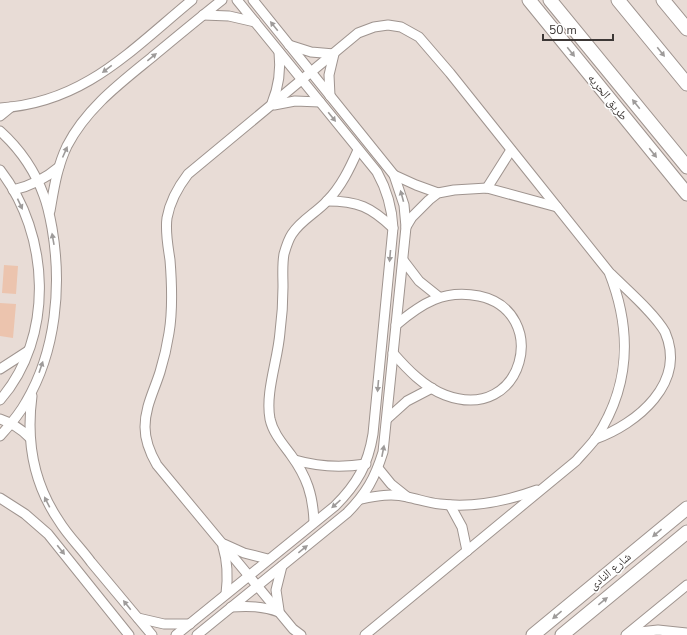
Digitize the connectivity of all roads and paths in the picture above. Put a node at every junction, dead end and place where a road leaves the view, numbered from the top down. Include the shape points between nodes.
1 (192, 0) edge
2 (222, 0) edge
3 (237, 0) edge
4 (253, 0) edge
5 (263, 0) edge
6 (529, 0) edge
7 (550, 0) edge
8 (618, 0) edge
9 (663, 0) edge
10 (263, 13) junction
11 (204, 15) junction
12 (255, 22) junction
13 (687, 29) edge
14 (289, 45) junction
15 (279, 52) junction
16 (334, 54) junction
17 (311, 72) junction
18 (302, 80) junction
19 (687, 84) edge
20 (330, 96) junction
21 (320, 102) junction
22 (271, 106) junction
23 (11, 107) junction
24 (0, 108) edge
25 (0, 116) edge
26 (0, 131) edge
27 (358, 150) junction
28 (511, 150) junction
29 (59, 167) junction
30 (687, 167) edge
31 (0, 170) edge
32 (394, 175) junction
33 (38, 182) junction
34 (487, 188) junction
35 (13, 190) junction
36 (438, 193) junction
37 (687, 194) edge
38 (327, 201) junction
39 (557, 207) junction
40 (50, 216) junction
41 (406, 227) junction
42 (393, 228) junction
43 (403, 260) junction
44 (609, 272) junction
45 (439, 297) junction
46 (396, 325) junction
47 (29, 350) junction
48 (393, 353) junction
49 (0, 369) edge
50 (432, 388) junction
51 (32, 390) junction
52 (0, 400) edge
53 (387, 418) junction
54 (0, 419) edge
55 (12, 423) junction
56 (0, 436) edge
57 (29, 437) junction
58 (595, 439) junction
59 (295, 460) junction
60 (366, 464) junction
61 (378, 468) junction
62 (542, 489) junction
63 (407, 497) junction
64 (0, 498) edge
65 (361, 499) junction
66 (450, 505) junction
67 (687, 508) edge
68 (314, 522) junction
69 (687, 532) edge
70 (221, 542) junction
71 (467, 551) junction
72 (268, 559) junction
73 (282, 566) junction
74 (249, 576) junction
75 (258, 586) junction
76 (687, 586) edge
77 (226, 594) junction
78 (231, 607) junction
79 (280, 613) junction
80 (138, 618) junction
81 (190, 624) junction
82 (126, 633) edge
83 (687, 633) edge
84 (198, 634) edge
85 (627, 634) edge
86 (152, 635) edge
87 (176, 635) edge
88 (301, 635) edge
89 (365, 635) edge
90 (533, 635) edge
91 (562, 635) edge

1 -> 23 street via 94,79 59,96
2 - 11 street
3 - 12 street
4 - 10 street
5 - 10 street
6 -> 37 street, طريق الحريه
30 -> 7 street, طريق الحريه
8 -> 19 street
9 - 13 street
14 -> 10 street
11 - 12 street via 229,16
29 -> 11 street via 76,130 100,101
12 - 15 street
14 - 16 street via 311,52
14 - 17 street
15 - 18 street
15 - 22 street via 279,79
16 - 17 street
16 - 20 street via 329,75
16 - 28 street via 358,34 374,27 388,25 414,33 450,73
17 - 18 street
17 - 20 street
18 - 21 street
18 - 22 street
20 - 32 street
21 - 22 street via 295,101
21 -> 27 street
22 - 70 street via 188,174 173,198 167,219 172,307 163,362 146,415 147,442 157,465
23 - 24 street
23 - 25 street
26 - 33 street via 19,150
27 - 38 street via 345,177
27 - 42 street via 383,182 391,204
28 - 34 street
28 - 39 street
29 - 33 street
29 - 40 street
31 - 35 street
32 - 36 street
41 -> 32 street via 404,205
33 - 35 street
33 - 40 street
34 - 36 street
34 - 39 street
35 -> 47 street via 34,241 38,268 39,296
36 - 41 street via 420,208
38 - 42 street via 346,201 364,206 380,215
38 - 59 street via 292,234 282,265 280,334 268,396 268,409 275,433
39 - 44 street
51 -> 40 street via 45,356 55,310 55,245
41 - 43 street
42 -> 60 street via 373,434
43 - 45 street via 419,280
43 - 46 street
44 - 58 street via 622,314 624,357 615,400
44 - 58 street via 666,332 670,344 672,370 666,387 648,408 626,425
45 - 46 street via 416,309
45 - 50 street via 468,294 495,303 512,318 519,331 522,346 515,374 501,391 473,399 444,395
46 - 48 street
47 - 49 street
47 - 52 street via 18,374
48 - 50 street via 411,372
48 - 53 street
50 - 53 street via 407,400
51 - 55 street
51 - 57 street
61 -> 53 street via 383,452
54 - 55 street
55 - 56 street
55 - 57 street
80 -> 57 street via 51,510 36,475
58 - 62 street via 576,461
59 - 60 street via 330,467
59 - 68 street via 310,489
60 -> 68 street via 347,494
61 - 63 street via 391,484
61 - 65 street
62 - 66 street via 497,501
62 - 71 street
63 - 65 street via 384,495
63 - 66 street via 428,503
64 -> 82 street via 25,514 48,534
73 -> 65 street
66 - 71 street via 462,527
67 -> 90 street, شارع النادى
68 - 72 street
91 -> 69 street, شارع النادى
70 - 72 street via 244,553
70 - 74 street
70 - 77 street via 228,568
71 - 89 street
72 - 74 street
73 - 75 street
73 - 79 street via 276,590
74 - 75 street
74 - 77 street
75 - 78 street
75 - 79 street
76 - 85 street
77 - 81 street
78 - 79 street via 263,607
78 - 84 street
79 - 88 street
80 - 81 street via 164,624
80 - 86 street
81 - 87 street
83 - 85 street via 658,630

